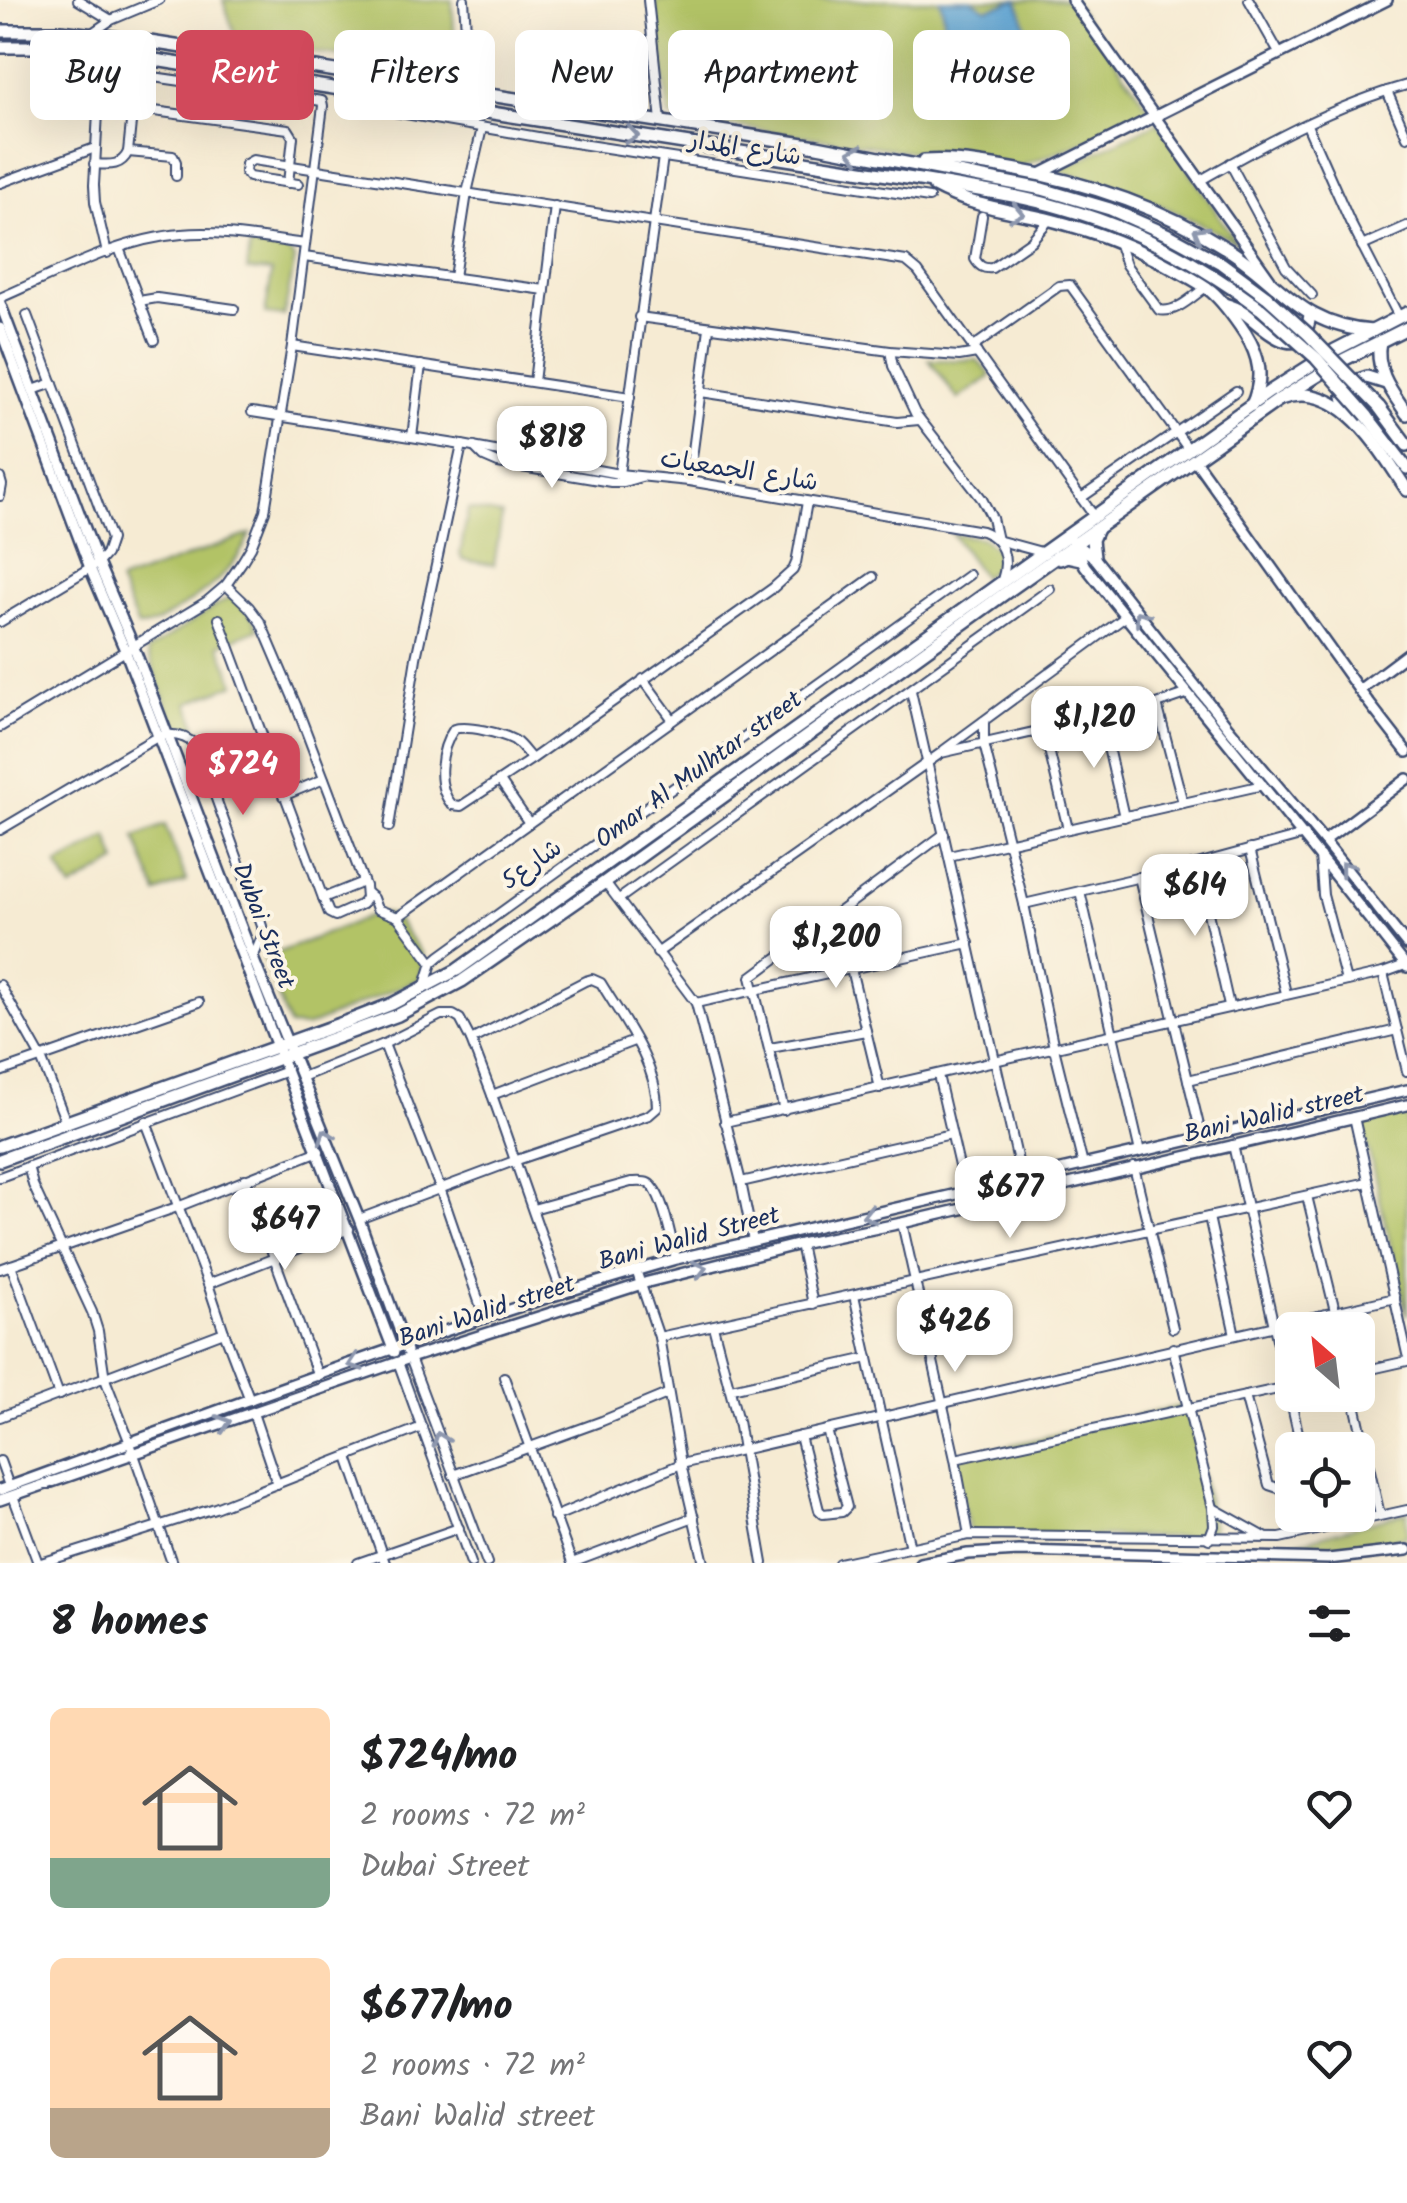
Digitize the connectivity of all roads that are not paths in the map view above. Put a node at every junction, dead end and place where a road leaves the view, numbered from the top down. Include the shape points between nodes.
1 (78, 0) edge
2 (159, 0) edge
3 (464, 0) edge
4 (648, 0) edge
5 (1072, 0) edge
6 (1249, 0) edge
7 (1387, 0) edge
8 (110, 20) junction
9 (30, 30) edge
10 (96, 30) edge
11 (466, 30) edge
12 (0, 31) edge
13 (156, 44) edge
14 (0, 47) edge
15 (30, 47) edge
16 (1279, 53) junction
17 (156, 60) edge
18 (334, 71) edge
19 (156, 76) edge
20 (1407, 85) edge
21 (1387, 91) junction
22 (495, 96) edge
23 (156, 111) edge
24 (1154, 115) junction
25 (97, 120) edge
26 (131, 120) edge
27 (435, 120) edge
28 (661, 121) junction
29 (1307, 125) junction
30 (482, 128) junction
31 (1407, 136) edge
32 (95, 148) junction
33 (128, 152) junction
34 (664, 157) junction
35 (94, 164) junction
36 (910, 164) junction
37 (1230, 164) junction
38 (290, 165) junction
39 (315, 169) junction
40 (1040, 174) junction
41 (176, 176) dead end
42 (1201, 180) junction
43 (926, 181) junction
44 (0, 183) edge
45 (467, 193) junction
46 (930, 198) dead end
47 (555, 206) junction
48 (982, 216) dead end
49 (1049, 220) junction
50 (653, 222) junction
51 (1407, 226) edge
52 (1118, 242) junction
53 (306, 244) junction
54 (1362, 246) junction
55 (119, 248) junction
56 (107, 253) junction
57 (304, 257) junction
58 (454, 277) junction
59 (1270, 281) junction
60 (1206, 287) junction
61 (545, 290) junction
62 (1312, 295) dead end
63 (139, 300) junction
64 (0, 301) edge
65 (1264, 303) junction
66 (1224, 304) junction
67 (234, 308) dead end
68 (1310, 314) junction
69 (28, 315) dead end
70 (639, 317) junction
71 (1404, 319) edge
72 (0, 328) edge
73 (709, 328) junction
74 (1376, 336) junction
75 (154, 340) dead end
76 (292, 346) junction
77 (975, 350) junction
78 (890, 351) junction
79 (421, 365) junction
80 (53, 382) junction
81 (534, 382) junction
82 (1386, 383) junction
83 (33, 390) junction
84 (1236, 391) dead end
85 (702, 392) junction
86 (630, 397) junction
87 (1280, 399) junction
88 (1252, 404) junction
89 (1348, 411) junction
90 (252, 412) dead end
91 (1407, 414) edge
92 (282, 417) junction
93 (919, 420) junction
94 (1176, 430) junction
95 (412, 437) junction
96 (462, 445) junction
97 (1407, 445) edge
98 (474, 447) junction
99 (1192, 455) junction
100 (1407, 468) edge
101 (619, 474) junction
102 (642, 476) junction
103 (0, 478) edge
104 (689, 482) junction
105 (1407, 490) edge
106 (0, 496) edge
107 (1081, 498) junction
108 (807, 502) junction
109 (1095, 523) junction
110 (1072, 539) junction
111 (997, 540) junction
112 (1047, 556) junction
113 (1087, 558) junction
114 (94, 566) junction
115 (969, 575) dead end
116 (873, 576) dead end
117 (1002, 582) junction
118 (226, 585) junction
119 (1050, 589) dead end
120 (1126, 617) junction
121 (218, 619) dead end
122 (0, 622) edge
123 (129, 648) junction
124 (867, 648) junction
125 (1407, 654) edge
126 (883, 667) junction
127 (643, 678) junction
128 (1359, 690) junction
129 (911, 691) junction
130 (1186, 694) junction
131 (1158, 704) junction
132 (1101, 717) junction
133 (673, 720) junction
134 (984, 721) junction
135 (0, 727) edge
136 (1228, 727) junction
137 (1044, 729) junction
138 (1219, 735) junction
139 (163, 736) junction
140 (984, 744) junction
141 (1407, 752) edge
142 (941, 753) junction
143 (532, 759) junction
144 (926, 763) junction
145 (274, 770) junction
146 (1407, 778) edge
147 (324, 779) junction
148 (500, 781) junction
149 (1262, 785) junction
150 (214, 794) junction
151 (284, 796) junction
152 (1182, 803) junction
153 (1124, 816) junction
154 (529, 823) junction
155 (389, 827) dead end
156 (1068, 829) junction
157 (0, 830) edge
158 (944, 834) junction
159 (1304, 835) junction
160 (1324, 841) junction
161 (1007, 843) junction
162 (1250, 849) junction
163 (949, 856) junction
164 (1320, 856) junction
165 (1197, 864) junction
166 (1139, 877) junction
167 (363, 882) junction
168 (604, 882) junction
169 (1080, 891) junction
170 (367, 893) junction
171 (324, 898) junction
172 (619, 899) junction
173 (1374, 902) junction
174 (1024, 904) junction
175 (1364, 910) junction
176 (398, 917) junction
177 (969, 943) junction
178 (1407, 945) edge
179 (657, 953) junction
180 (253, 958) junction
181 (432, 963) junction
182 (1406, 966) edge
183 (851, 969) junction
184 (1382, 972) junction
185 (1346, 981) junction
186 (0, 985) edge
187 (425, 988) junction
188 (756, 990) junction
189 (1286, 993) junction
190 (199, 1002) dead end
191 (10, 1003) junction
192 (696, 1003) junction
193 (1230, 1006) junction
194 (0, 1007) edge
195 (1172, 1020) junction
196 (1397, 1030) junction
197 (866, 1031) junction
198 (1113, 1034) junction
199 (472, 1040) junction
200 (634, 1041) junction
201 (384, 1044) junction
202 (770, 1048) junction
203 (1054, 1048) junction
204 (284, 1050) junction
205 (41, 1058) junction
206 (995, 1062) junction
207 (287, 1071) junction
208 (1407, 1071) edge
209 (0, 1072) edge
210 (938, 1075) junction
211 (302, 1076) junction
212 (1188, 1080) junction
213 (880, 1088) junction
214 (1407, 1090) edge
215 (492, 1095) junction
216 (1407, 1105) edge
217 (784, 1110) junction
218 (1354, 1117) junction
219 (66, 1122) junction
220 (146, 1122) junction
221 (725, 1122) junction
222 (952, 1134) junction
223 (1202, 1138) junction
224 (1234, 1145) junction
225 (0, 1146) edge
226 (318, 1151) junction
227 (1140, 1152) junction
228 (0, 1160) edge
229 (514, 1161) junction
230 (1083, 1165) junction
231 (28, 1166) junction
232 (1134, 1168) junction
233 (0, 1177) edge
234 (1022, 1179) junction
235 (244, 1180) junction
236 (741, 1182) junction
237 (1368, 1182) junction
238 (440, 1188) junction
239 (965, 1192) junction
240 (1307, 1196) junction
241 (180, 1206) junction
242 (533, 1209) junction
243 (1247, 1209) junction
244 (1208, 1217) junction
245 (359, 1220) junction
246 (902, 1222) junction
247 (349, 1228) junction
248 (1149, 1230) junction
249 (753, 1241) junction
250 (800, 1244) junction
251 (61, 1246) junction
252 (273, 1257) junction
253 (676, 1259) junction
254 (12, 1265) junction
255 (0, 1269) edge
256 (636, 1270) junction
257 (915, 1282) junction
258 (208, 1284) junction
259 (640, 1284) junction
260 (562, 1294) junction
261 (854, 1295) junction
262 (1395, 1298) junction
263 (812, 1304) junction
264 (1335, 1311) junction
265 (485, 1319) junction
266 (712, 1326) junction
267 (1274, 1327) junction
268 (1174, 1328) dead end
269 (1275, 1331) edge
270 (224, 1332) junction
271 (1235, 1334) junction
272 (659, 1338) junction
273 (406, 1346) junction
274 (1173, 1348) junction
275 (394, 1350) junction
276 (410, 1358) junction
277 (868, 1358) junction
278 (1407, 1358) edge
279 (398, 1362) junction
280 (1375, 1367) edge
281 (318, 1376) junction
282 (504, 1378) dead end
283 (105, 1379) junction
284 (731, 1388) junction
285 (1275, 1390) edge
286 (668, 1394) junction
287 (59, 1395) junction
288 (1245, 1396) junction
289 (250, 1400) junction
290 (942, 1402) junction
291 (1188, 1408) junction
292 (1357, 1412) edge
293 (253, 1413) junction
294 (0, 1416) edge
295 (882, 1416) junction
296 (422, 1427) junction
297 (827, 1430) junction
298 (800, 1436) junction
299 (528, 1447) junction
300 (132, 1448) junction
301 (743, 1450) junction
302 (348, 1457) junction
303 (955, 1459) junction
304 (0, 1461) edge
305 (681, 1464) junction
306 (453, 1475) junction
307 (277, 1484) junction
308 (1275, 1488) edge
309 (7, 1491) edge
310 (0, 1500) edge
311 (1213, 1508) junction
312 (1407, 1510) edge
313 (1380, 1515) junction
314 (554, 1517) junction
315 (694, 1517) junction
316 (160, 1525) junction
317 (458, 1528) junction
318 (969, 1535) junction
319 (1209, 1539) junction
320 (1269, 1539) junction
321 (910, 1548) junction
322 (1407, 1550) edge
323 (384, 1559) edge
324 (63, 1560) edge
325 (40, 1563) edge
326 (172, 1563) edge
327 (358, 1563) edge
328 (470, 1563) edge
329 (486, 1563) edge
330 (572, 1563) edge
331 (704, 1563) edge
332 (763, 1563) edge
333 (839, 1563) edge
334 (920, 1563) edge

1 - 8 street
2 - 8 street
3 - 11 street
4 - 28 street
5 - 24 street
6 - 16 street
7 - 16 street
8 - 10 street
9 - 12 main road
13 - 18 main road
14 - 15 main road
16 - 24 street
17 -> 43 main road
19 - 39 street via 320,100
20 - 21 street
21 - 29 street
21 - 31 street
22 - 28 main road
23 - 38 street via 288,129
24 - 40 street
24 - 42 street
25 - 32 street
26 - 33 street
27 - 30 street, شارع المدار
36 -> 28 main road
29 - 37 street
29 - 54 street
30 - 34 street, شارع المدار
30 - 45 street
32 - 35 street
32 - 44 street
33 - 35 street via 116,165
33 - 41 street via 172,156
34 - 46 street, شارع المدار
34 - 50 street
35 - 56 street via 94,202
36 - 40 main road via 970,162
36 - 65 main road via 1110,209 1205,253
37 - 42 street
37 - 62 street via 1286,267
38 - 38 street via 293,184 245,172 251,160
38 - 39 street
39 - 45 street
39 - 53 street
59 -> 40 main road via 1170,218
42 - 59 street
43 -> 49 main road via 973,203
43 - 65 main road via 1034,200 1124,228
45 - 47 street
45 - 58 street
47 - 50 street
47 - 61 street
48 - 49 street via 976,259 986,268 1030,241
49 - 52 main road
50 - 70 street
50 - 77 street via 906,262
51 - 54 street
52 - 60 main road
52 - 60 street via 1126,265 1159,310 1174,310
53 - 55 street via 195,233
53 - 57 street
54 - 71 street
55 - 56 street
55 - 63 street
56 - 64 street
57 - 58 street
57 - 76 street
58 - 61 street
59 - 68 main road
60 - 66 main road
61 - 81 street
63 - 67 street
63 - 75 street
64 - 83 street, Dubai Street
65 - 97 main road, bridge via 1328,353
65 - 100 main road, bridge
66 - 68 main road via 1284,341 1301,336
66 - 88 main road via 1258,362
68 - 74 main road
69 - 80 street
70 - 73 street
70 - 86 street
71 - 74 main road
72 - 114 street, Dubai Street
73 - 78 street
73 - 85 street
74 - 82 main road
74 - 87 main road
74 - 88 main road via 1322,357
76 - 79 street
76 - 92 street
77 - 78 street via 959,356
77 - 94 street via 1070,285
77 - 107 street
78 - 93 street
79 - 81 street
79 - 95 street
80 - 83 street
80 - 114 street via 111,534
81 - 86 street
82 - 89 main road via 1368,377 1352,382 1344,396
82 - 91 main road
83 - 114 street, Dubai Street
84 - 94 street
85 - 93 street
85 - 104 street
86 - 101 street
87 - 89 main road via 1311,394
87 - 99 main road
88 - 99 main road
89 - 105 main road
90 - 92 street, شارع الجمعيات
92 - 95 street, شارع الجمعيات
92 - 118 street via 265,511 252,547
93 - 111 street via 986,505
94 - 99 street
94 - 107 street
95 - 96 street, شارع الجمعيات
96 - 98 street, شارع الجمعيات
96 - 155 street via 416,658
98 - 101 street, شارع الجمعيات
98 - 102 street via 493,462 536,470 618,483
99 - 109 main road
99 - 128 street
101 - 102 street, شارع الجمعيات
102 - 104 street, شارع الجمعيات
103 - 106 street
104 - 108 street, شارع الجمعيات
107 - 109 street
108 - 111 street, شارع الجمعيات via 982,531
108 - 127 street via 793,570
109 - 110 main road
109 - 113 main road
110 - 112 main road
110 - 113 street
111 - 112 street, شارع الجمعيات
111 - 117 street via 1005,561
112 - 113 main road
112 - 117 main road, Omar Al Mulhtar street
112 - 168 main road
113 - 120 street
136 -> 113 street
114 - 122 street
114 - 123 street, Dubai Street
115 - 124 street, شارع5
116 - 133 street
117 - 126 main road, Omar Al Mulhtar street
118 - 123 street
118 - 147 street via 261,623
119 - 129 street
120 - 130 street
120 - 134 street
121 - 145 street
123 - 135 street
123 - 139 street, Dubai Street
124 - 126 street
124 - 181 street, شارع5
125 - 128 street
126 - 187 main road, Omar Al Mulhtar street
127 - 133 street
127 - 143 street
128 - 141 street
129 - 144 street
129 - 172 street
130 - 131 street
130 - 138 street
131 - 132 street
131 - 152 street
132 - 137 street
132 - 153 street
133 - 154 street
134 - 140 street
134 - 142 street
136 - 138 street
136 - 160 street
137 - 140 street
137 - 156 street
138 - 149 street
139 - 150 street via 197,746
139 - 157 street
139 - 180 street, Dubai Street
139 - 204 street, Dubai Street
140 - 142 street
140 - 161 street
142 - 144 street
143 - 148 street
143 - 148 street via 511,739 454,728 441,779 446,799 461,806
144 - 158 street
144 - 179 street
145 - 150 street
145 - 151 street
146 - 160 street
147 - 151 street
147 - 167 street
148 - 154 street
149 - 152 street
149 - 159 street
150 - 180 street via 262,926
151 - 171 street
152 - 153 street
153 - 156 street
154 - 176 street
156 - 161 street
158 - 163 street
158 - 188 street via 751,977
159 - 162 street
159 - 164 street
173 -> 160 street
161 - 163 street
161 - 174 street
162 - 165 street
162 - 189 street
163 - 177 street
164 - 175 street
164 - 185 street via 1323,895
165 - 166 street
165 - 193 street
166 - 169 street
166 - 195 street
167 - 170 street
167 - 171 street
168 - 172 street
168 - 204 main road via 462,981 398,1015
169 - 174 street
169 - 198 street
170 - 171 street via 362,904 335,916
170 - 176 street via 377,909
172 - 179 street
173 - 175 street
173 - 178 street
174 - 203 street
175 - 182 street
176 - 181 street
177 - 183 street
177 - 206 street
179 - 192 street
180 - 204 street, Dubai Street
181 - 187 street
182 - 184 street
183 - 188 street
183 - 197 street
184 - 185 street
184 - 196 street
185 - 189 street
186 - 191 street
187 - 204 main road, Omar Al Mulhtar street
188 - 192 street
188 - 202 street
189 - 193 street
190 - 205 street
191 - 194 street
191 - 205 street
192 - 221 street
193 - 195 street
195 - 198 street
195 - 212 street
196 - 208 street
196 - 212 street
197 - 202 street
197 - 213 street
198 - 203 street
198 - 227 street
199 - 200 street via 592,979 601,983
199 - 201 street via 460,1019 447,1014
199 - 215 street
200 - 215 street
200 - 229 street via 652,1078 654,1112
201 - 211 street
201 - 238 street
202 - 217 street
203 - 206 street
203 - 230 street
204 - 207 street, Dubai Street
204 - 211 street, Dubai Street
204 - 219 main road, Omar Al Mulhtar street
204 - 228 main road
205 - 209 street
205 - 219 street
206 - 210 street
206 - 234 street
207 - 220 street
207 - 226 street, Dubai Street
210 - 213 street
210 - 222 street
245 -> 211 street, Dubai Street
212 - 223 street
213 - 217 street
214 - 223 street, Bani Walid Street
215 - 229 street
216 - 218 street, Bani Walid street
217 - 221 street
218 - 224 street, Bani Walid street
218 - 237 street
219 - 225 main road, Omar Al Mulhtar street
220 - 231 street
220 - 241 street
221 - 236 street
222 - 236 street
222 - 239 street
223 - 227 street, Bani Walid Street
224 - 232 street, Bani Walid street
224 - 243 street
226 - 235 street
226 - 247 street, Dubai Street
227 - 230 street, Bani Walid Street
229 - 238 street
229 - 242 street
230 - 234 street, Bani Walid Street
231 - 233 street
231 - 251 street
232 - 246 street, Bani Walid street
232 - 248 street
234 - 239 street, Bani Walid Street
235 - 241 street
235 - 252 street
236 - 249 street
237 - 240 street
237 - 262 street
238 - 245 street
238 - 265 street
239 -> 249 street, Bani Walid Street
240 - 243 street
240 - 264 street
241 - 251 street
241 - 258 street
242 - 253 street via 646,1182 661,1203
242 - 260 street
243 - 244 street
243 - 267 street
244 - 248 street
244 - 271 street
245 - 273 street, Dubai Street
246 - 250 street, Bani Walid street
246 - 257 street
247 - 252 street
247 - 275 street, Dubai Street
248 - 257 street
248 - 268 street
249 - 253 street, Bani Walid Street
259 -> 250 street, Bani Walid street
250 - 263 street
251 - 254 street
251 - 283 street via 98,1331
252 - 258 street
252 - 281 street
253 - 256 street, Bani Walid Street
254 - 255 street
254 - 287 street
256 - 259 street
256 - 260 street, Bani Walid Street
257 - 261 street
257 - 290 street
258 - 270 street
259 - 272 street
259 - 276 street, Bani Walid street
260 - 265 street, Bani Walid Street
261 - 263 street
261 - 277 street
262 - 264 street
262 - 278 street
263 - 266 street
264 - 267 street
265 - 273 street, Bani Walid Street
266 - 272 street
266 - 284 street
267 - 269 street
267 - 271 street
270 - 283 street
270 - 289 street
271 - 274 street
272 - 286 street
273 - 275 street, Bani Walid Street
273 - 276 street, Dubai Street
274 - 290 street
274 - 291 street
275 - 279 street, Dubai Street
275 -> 281 street, Bani Walid Street
276 - 279 street, Bani Walid street
306 -> 276 street, Dubai Street
277 - 284 street
277 - 295 street
278 - 280 street
279 - 293 street, Bani Walid street
279 - 296 street, Dubai Street
281 - 289 street, Bani Walid Street
282 - 299 street
283 - 287 street
283 - 300 street
284 - 301 street
285 - 288 street
286 - 299 street
286 - 305 street
287 - 294 street
288 - 291 street
288 - 308 street
289 - 300 street, Bani Walid Street
290 - 295 street
290 - 303 street
291 - 303 street
291 - 311 street
292 - 313 street
300 -> 293 street, Bani Walid street
293 - 307 street
295 - 297 street
295 - 321 street
296 - 302 street
296 - 317 street, Dubai Street
297 - 298 street
297 - 298 street via 847,1507 842,1512 823,1514
298 - 301 street
299 - 306 street
299 - 314 street
300 - 309 street, Bani Walid street
300 - 316 street
301 - 305 street
301 - 332 street
302 - 307 street
302 - 323 street
303 - 318 street
304 - 309 street
305 - 314 street
305 - 315 street
306 - 329 street, Dubai Street
307 - 316 street
309 - 310 street, Bani Walid street
309 - 325 street
311 - 319 street
311 - 320 street
312 - 313 street
313 - 320 street
314 - 330 street
315 - 330 street
315 - 331 street
316 - 324 street
316 - 326 street
317 - 323 street
317 - 328 street, Dubai Street
318 - 319 street
318 - 321 street
319 - 320 street
321 - 333 street
322 - 334 street via 1328,1559 1019,1551
323 - 327 street
324 - 325 street

